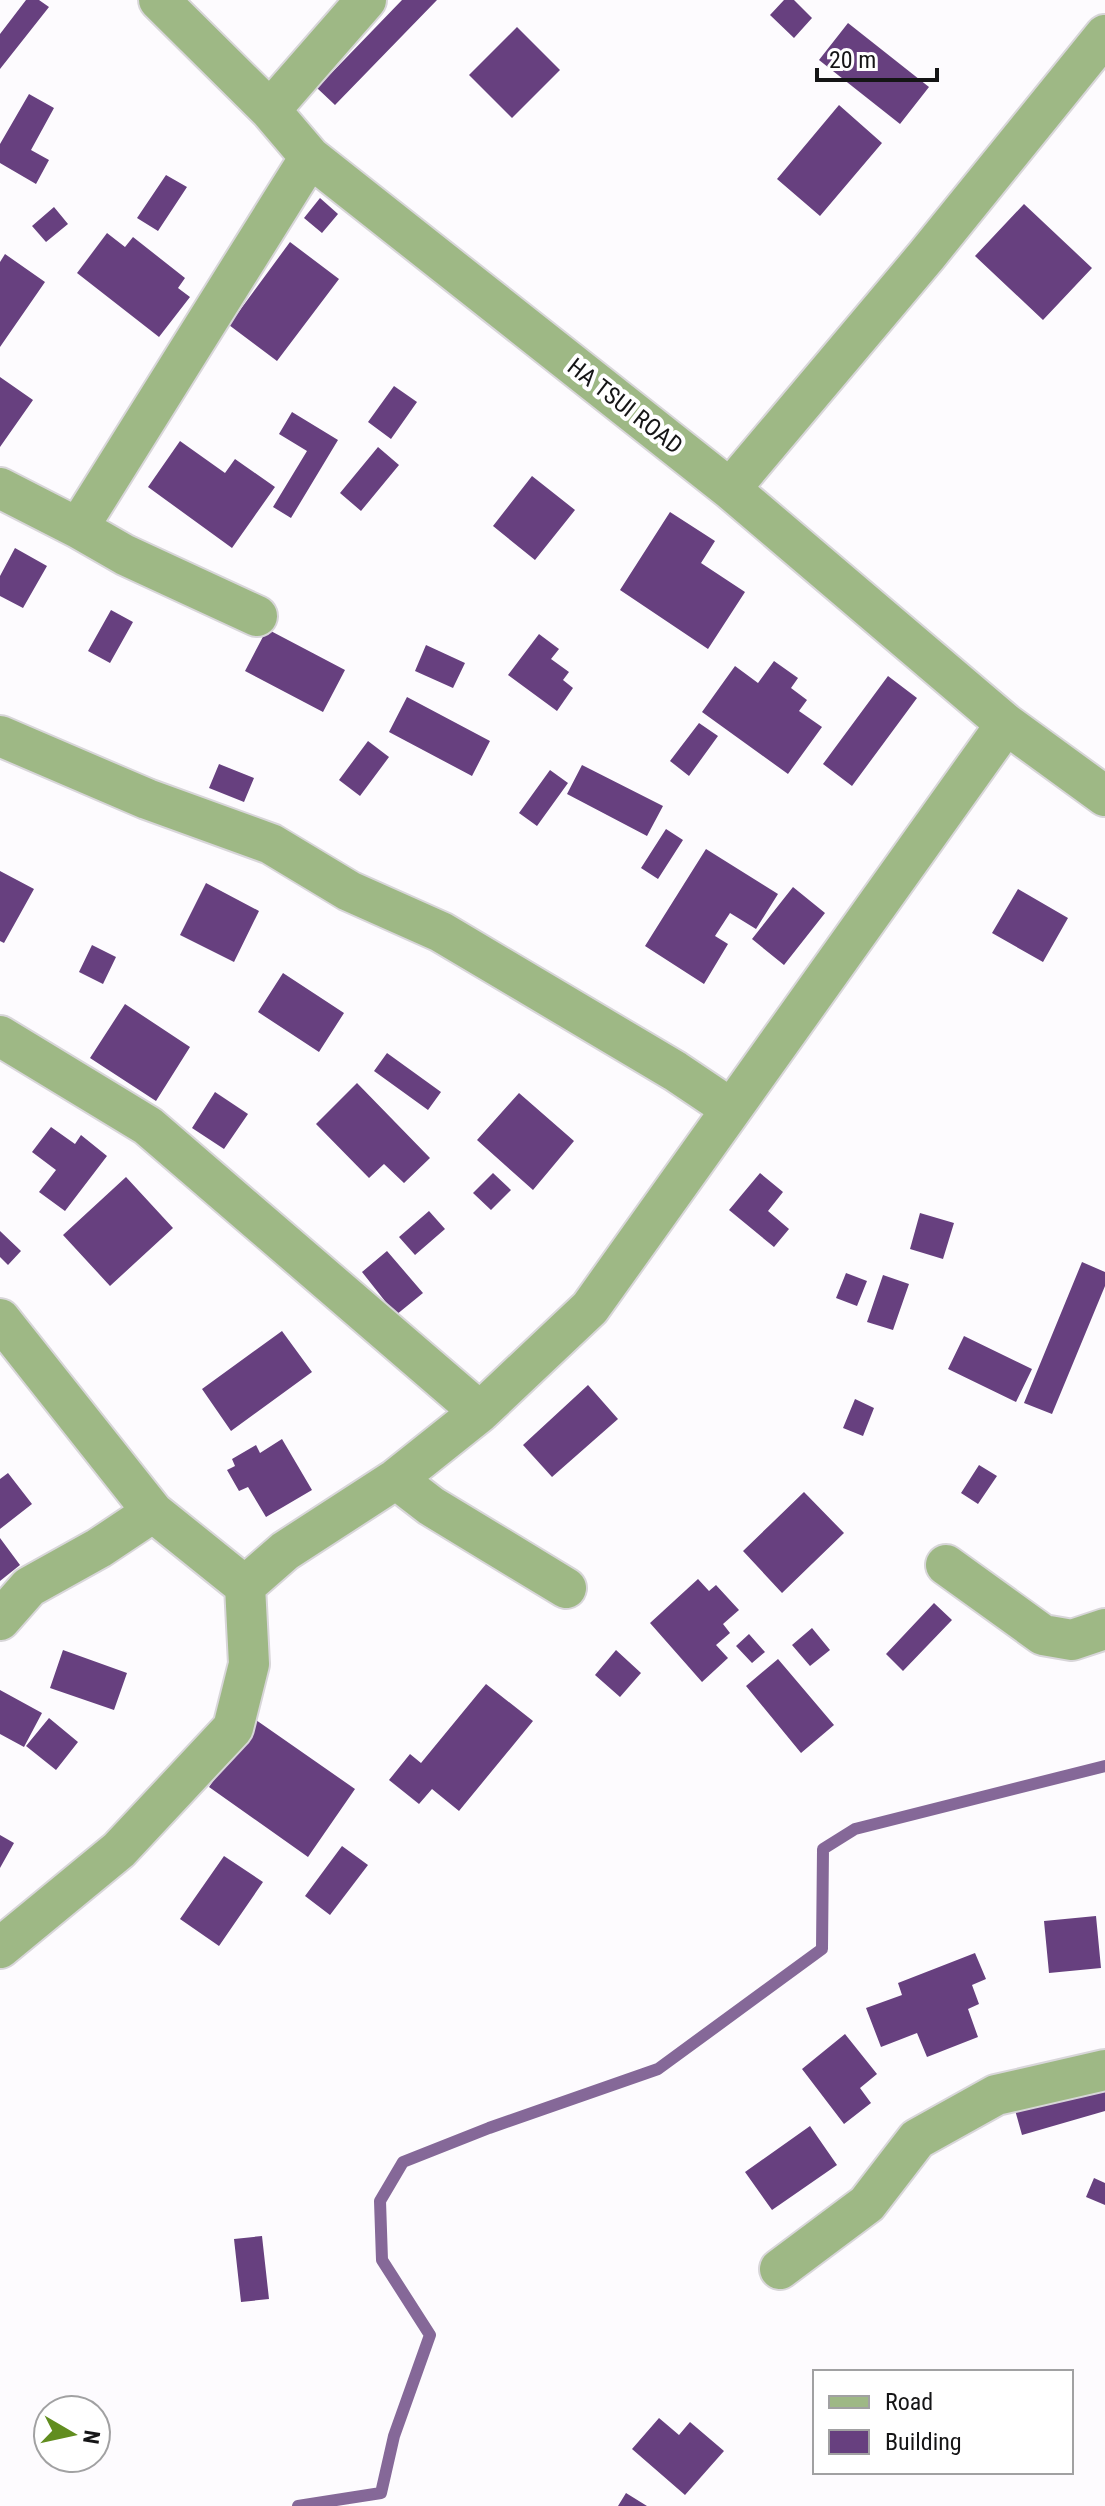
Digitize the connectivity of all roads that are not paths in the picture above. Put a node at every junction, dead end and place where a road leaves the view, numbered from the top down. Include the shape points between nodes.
1 (159, 0) edge
2 (366, 0) edge
3 (1105, 35) edge
4 (270, 110) junction
5 (310, 157) junction
6 (0, 488) edge
7 (730, 489) junction
8 (78, 528) junction
9 (257, 616) dead end
10 (1006, 724) junction
11 (0, 736) edge
12 (1105, 796) edge
13 (0, 1036) edge
14 (730, 1108) junction
15 (0, 1319) edge
16 (480, 1412) junction
17 (396, 1479) junction
18 (153, 1512) junction
19 (946, 1565) dead end
20 (245, 1586) junction
21 (566, 1588) dead end
22 (0, 1620) edge
23 (1105, 1629) edge
24 (0, 1948) edge
25 (1105, 2070) edge
26 (780, 2269) dead end

1 - 4 street, HA TSUI ROAD
2 - 4 street
3 - 7 street
4 - 5 street, HA TSUI ROAD
5 - 7 street, HA TSUI ROAD
5 - 8 street
6 - 8 street
7 - 10 street, HA TSUI ROAD
8 - 9 street
10 - 12 street, HA TSUI ROAD
10 - 14 street
11 - 14 street via 147,799 271,844 349,891 441,932
13 - 16 street via 148,1126
14 - 16 street via 590,1308
15 - 18 street
16 - 17 street
17 - 20 street via 285,1551
17 - 21 street
18 - 20 street
18 - 22 street via 29,1587
19 - 23 street via 1043,1635 1072,1640
20 - 24 street via 249,1664 233,1728 119,1850
25 - 26 street via 996,2095 917,2139 867,2204

